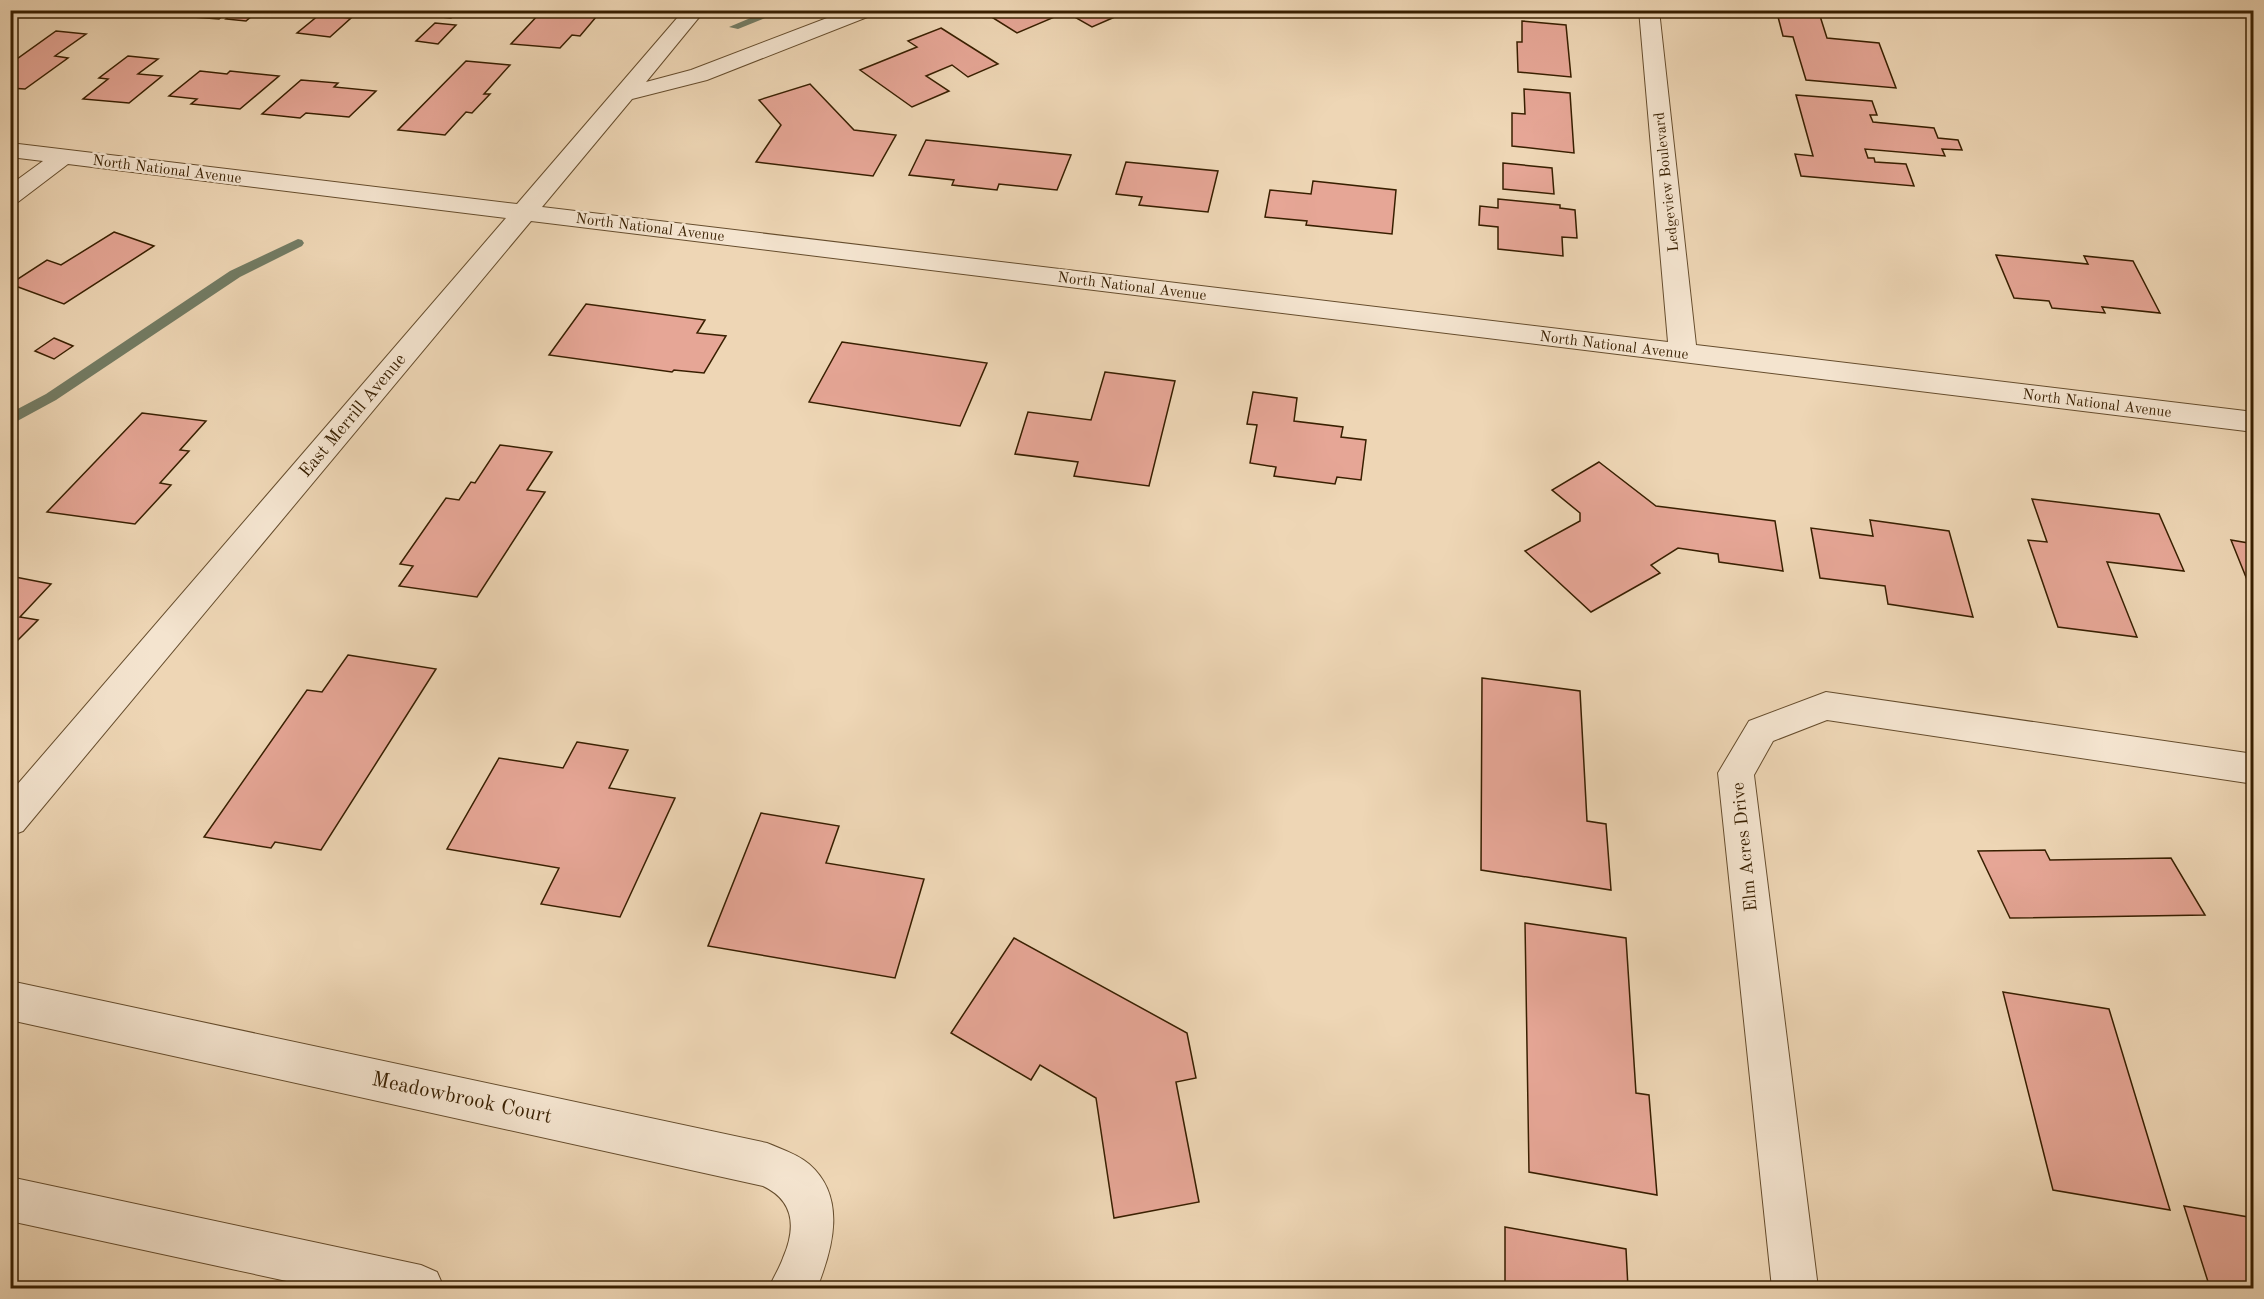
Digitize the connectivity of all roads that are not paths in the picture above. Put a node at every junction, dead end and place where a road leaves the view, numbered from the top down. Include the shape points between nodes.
1 (695, 10) edge
2 (868, 10) edge
3 (1649, 10) edge
4 (628, 93) junction
5 (10, 150) edge
6 (64, 156) junction
7 (10, 197) edge
8 (523, 212) junction
9 (1683, 353) junction
10 (2253, 422) edge
11 (2253, 769) edge
12 (10, 820) edge
13 (10, 1000) edge
14 (10, 1199) edge
15 (421, 1288) edge
16 (792, 1288) edge
17 (1795, 1288) edge

1 - 4 street, East Merrill Avenue
2 - 4 street via 699,75
3 - 9 street, Ledgeview Boulevard
4 - 8 street, East Merrill Avenue
5 - 6 street, North National Avenue
6 - 7 street
6 - 8 street, North National Avenue
8 - 9 street, North National Avenue
8 - 12 street, East Merrill Avenue
9 - 10 street, North National Avenue
11 - 17 street, Elm Acres Drive via 1826,706 1761,731 1736,773
13 - 16 street, Meadowbrook Court via 767,1165 794,1179 808,1198 811,1248
14 - 15 street

